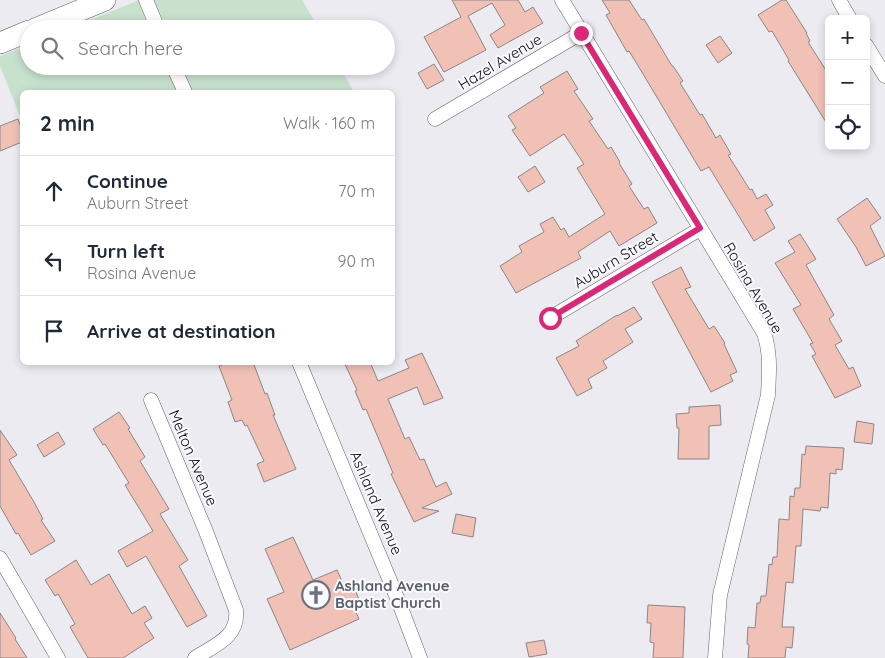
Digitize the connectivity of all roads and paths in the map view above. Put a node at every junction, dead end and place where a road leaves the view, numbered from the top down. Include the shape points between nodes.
1 (105, 0) edge
2 (146, 0) edge
3 (562, 0) edge
4 (839, 0) edge
5 (848, 15) edge
6 (57, 20) edge
7 (154, 20) edge
8 (581, 33) junction
9 (20, 35) edge
10 (0, 43) edge
11 (870, 52) edge
12 (177, 75) edge
13 (885, 76) edge
14 (183, 90) edge
15 (436, 119) dead end
16 (700, 228) junction
17 (550, 318) dead end
18 (300, 365) edge
19 (151, 400) dead end
20 (0, 558) edge
21 (58, 658) edge
22 (195, 658) edge
23 (420, 658) edge
24 (715, 658) edge

1 - 6 main road
2 - 7 street
3 - 8 street, Rosina Avenue
4 - 5 street
8 - 15 street, Hazel Avenue
8 - 16 street, Rosina Avenue
9 - 10 main road
11 - 13 street
12 - 14 street
16 - 17 street, Auburn Street
16 - 24 street, Rosina Avenue via 764,333 770,364 763,420 720,595
18 - 23 street, Ashland Avenue
19 - 22 street, Melton Avenue via 236,610 233,631
20 - 21 street

